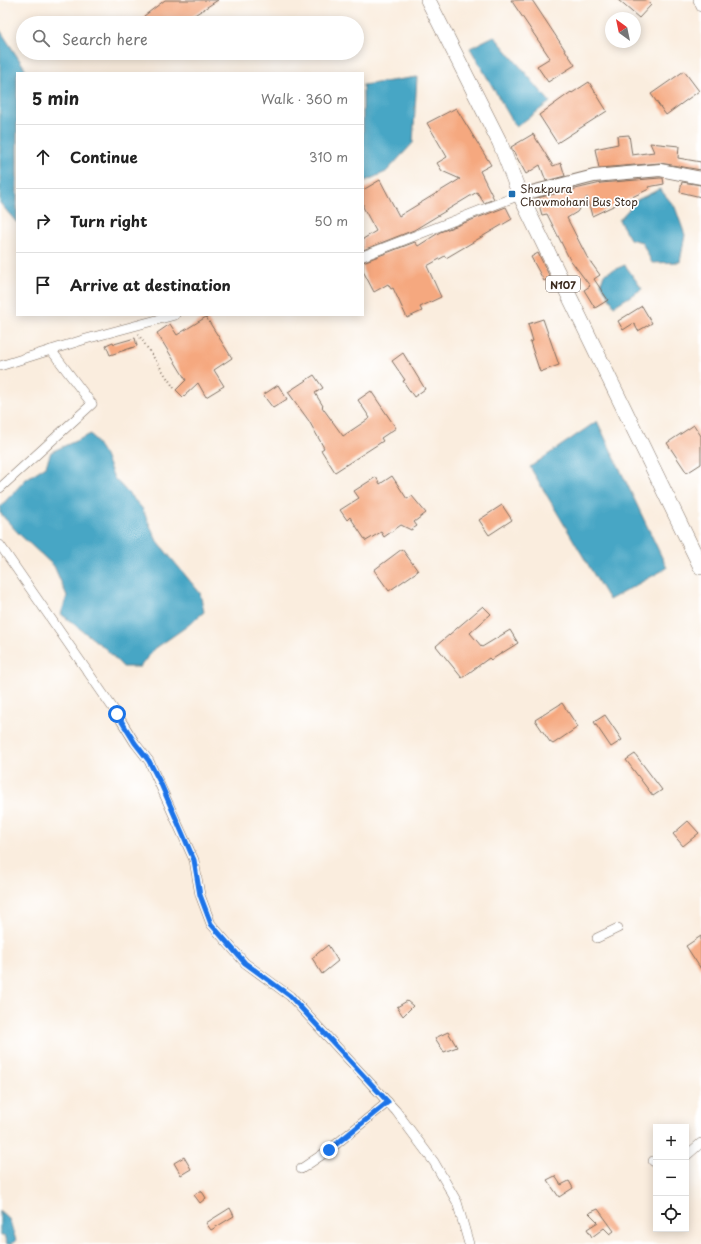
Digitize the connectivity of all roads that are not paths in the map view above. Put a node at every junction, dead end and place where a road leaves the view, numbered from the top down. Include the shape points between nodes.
1 (428, 0) edge
2 (698, 0) edge
3 (701, 7) edge
4 (701, 178) edge
5 (520, 195) junction
6 (364, 256) edge
7 (171, 316) edge
8 (52, 350) junction
9 (0, 366) edge
10 (0, 488) edge
11 (0, 545) edge
12 (701, 567) edge
13 (618, 928) dead end
14 (597, 938) dead end
15 (388, 1102) junction
16 (701, 1143) edge
17 (689, 1153) edge
18 (301, 1169) dead end
19 (469, 1244) edge

1 - 5 highway, N107 via 500,143
2 - 3 street
4 - 5 main road via 660,170 594,176
5 - 6 street
5 - 12 highway, N107
7 - 8 street
8 - 9 street
8 - 10 street via 92,404
11 - 15 street via 149,761 194,860 200,895 211,924 245,963 290,996
13 - 14 street
15 - 18 street via 329,1150
15 - 19 street via 434,1162 457,1202
16 - 17 street

